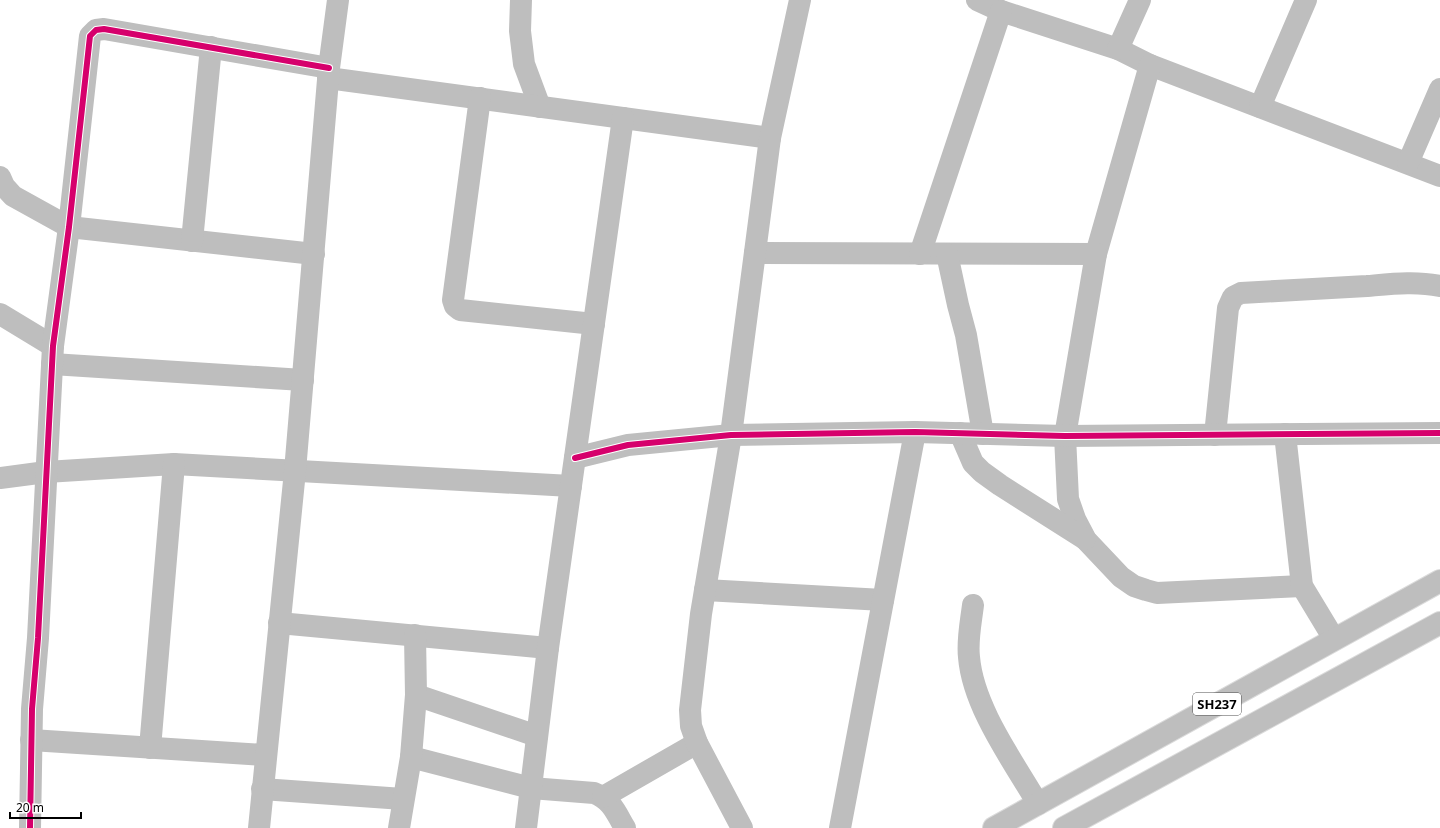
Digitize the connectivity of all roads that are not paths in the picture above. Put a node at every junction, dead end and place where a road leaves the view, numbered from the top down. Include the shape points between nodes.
1 (338, 0) edge
2 (521, 0) edge
3 (800, 0) edge
4 (977, 0) edge
5 (1140, 0) edge
6 (1306, 0) edge
7 (1001, 11) junction
8 (211, 47) junction
9 (1118, 49) junction
10 (1150, 65) junction
11 (328, 73) junction
12 (1440, 89) edge
13 (480, 98) junction
14 (540, 106) junction
15 (1260, 107) junction
16 (623, 118) junction
17 (770, 138) junction
18 (1408, 163) junction
19 (1440, 176) edge
20 (0, 177) edge
21 (68, 227) junction
22 (192, 241) junction
23 (755, 253) junction
24 (314, 254) junction
25 (920, 254) junction
26 (947, 254) junction
27 (1096, 254) junction
28 (1440, 286) edge
29 (0, 314) edge
30 (594, 324) junction
31 (53, 355) junction
32 (303, 380) junction
33 (915, 432) junction
34 (960, 433) junction
35 (1440, 433) edge
36 (984, 434) junction
37 (1215, 434) junction
38 (1285, 434) junction
39 (731, 435) junction
40 (1065, 436) junction
41 (575, 458) junction
42 (174, 464) junction
43 (295, 471) junction
44 (46, 472) junction
45 (0, 478) edge
46 (571, 486) junction
47 (1086, 540) junction
48 (1440, 581) edge
49 (1302, 586) junction
50 (705, 590) junction
51 (883, 600) junction
52 (973, 605) dead end
53 (279, 623) junction
54 (1440, 623) edge
55 (415, 635) junction
56 (1334, 639) junction
57 (548, 648) junction
58 (416, 695) junction
59 (538, 736) junction
60 (31, 740) junction
61 (697, 743) junction
62 (150, 748) junction
63 (265, 755) junction
64 (411, 757) junction
65 (531, 788) junction
66 (262, 789) junction
67 (603, 797) junction
68 (403, 799) junction
69 (1038, 804) junction
70 (30, 828) edge
71 (259, 828) edge
72 (399, 828) edge
73 (526, 828) edge
74 (626, 828) edge
75 (742, 828) edge
76 (840, 828) edge
77 (994, 828) edge
78 (1066, 828) edge

1 - 11 street
2 - 14 street via 520,31 524,64
3 - 17 street
4 - 7 street
5 - 9 street
6 - 15 street
7 - 9 street
7 - 25 street
8 - 11 street
8 - 21 street via 104,29 96,30 90,36
8 - 22 street
9 - 10 street
10 - 15 street
10 - 27 street
11 - 13 street
11 - 24 street
12 - 18 street
13 - 14 street
13 - 30 street via 453,300 455,306 460,310
14 - 16 street
15 - 18 street
16 - 17 street
16 - 30 street
17 - 23 street
18 - 19 street
20 - 21 street via 13,196
21 - 22 street
21 - 31 street
22 - 24 street
23 - 25 street
23 - 39 street
24 - 32 street
25 - 26 street
26 - 27 street
26 - 36 street via 966,335
27 - 40 street
28 - 37 street via 1398,284 1241,293 1233,297 1228,308
29 - 31 street
30 - 41 street
31 - 32 street
31 - 44 street
32 - 43 street
33 - 34 street
33 - 39 street
33 - 51 street
34 - 36 street
34 - 47 street via 973,463 982,472
35 - 38 street
36 - 40 street
37 - 38 street
37 - 40 street
38 - 49 street
39 - 41 street via 628,445
39 - 50 street
40 - 47 street via 1068,499
41 - 46 street
42 - 43 street
42 - 44 street
42 - 62 street
43 - 46 street
43 - 53 street
44 - 45 street
44 - 60 street
46 - 57 street
47 - 49 street via 1121,577 1134,586 1151,592
48 - 56 street, SH237
49 - 56 street
50 - 51 street
50 - 61 street via 690,710 691,726
51 - 76 street
52 - 69 street via 969,658 976,692 988,718
53 - 55 street
53 - 63 street
54 - 78 street, SH237
55 - 57 street
55 - 58 street
56 - 69 street, SH237
57 - 59 street
58 - 59 street
58 - 64 street
59 - 65 street
60 - 62 street
60 - 70 street
61 - 67 street
61 - 75 street
62 - 63 street
63 - 66 street
64 - 65 street
64 - 68 street
65 - 67 street
65 - 73 street
66 - 68 street
66 - 71 street
67 - 74 street via 610,803
68 - 72 street
69 - 77 street, SH237

